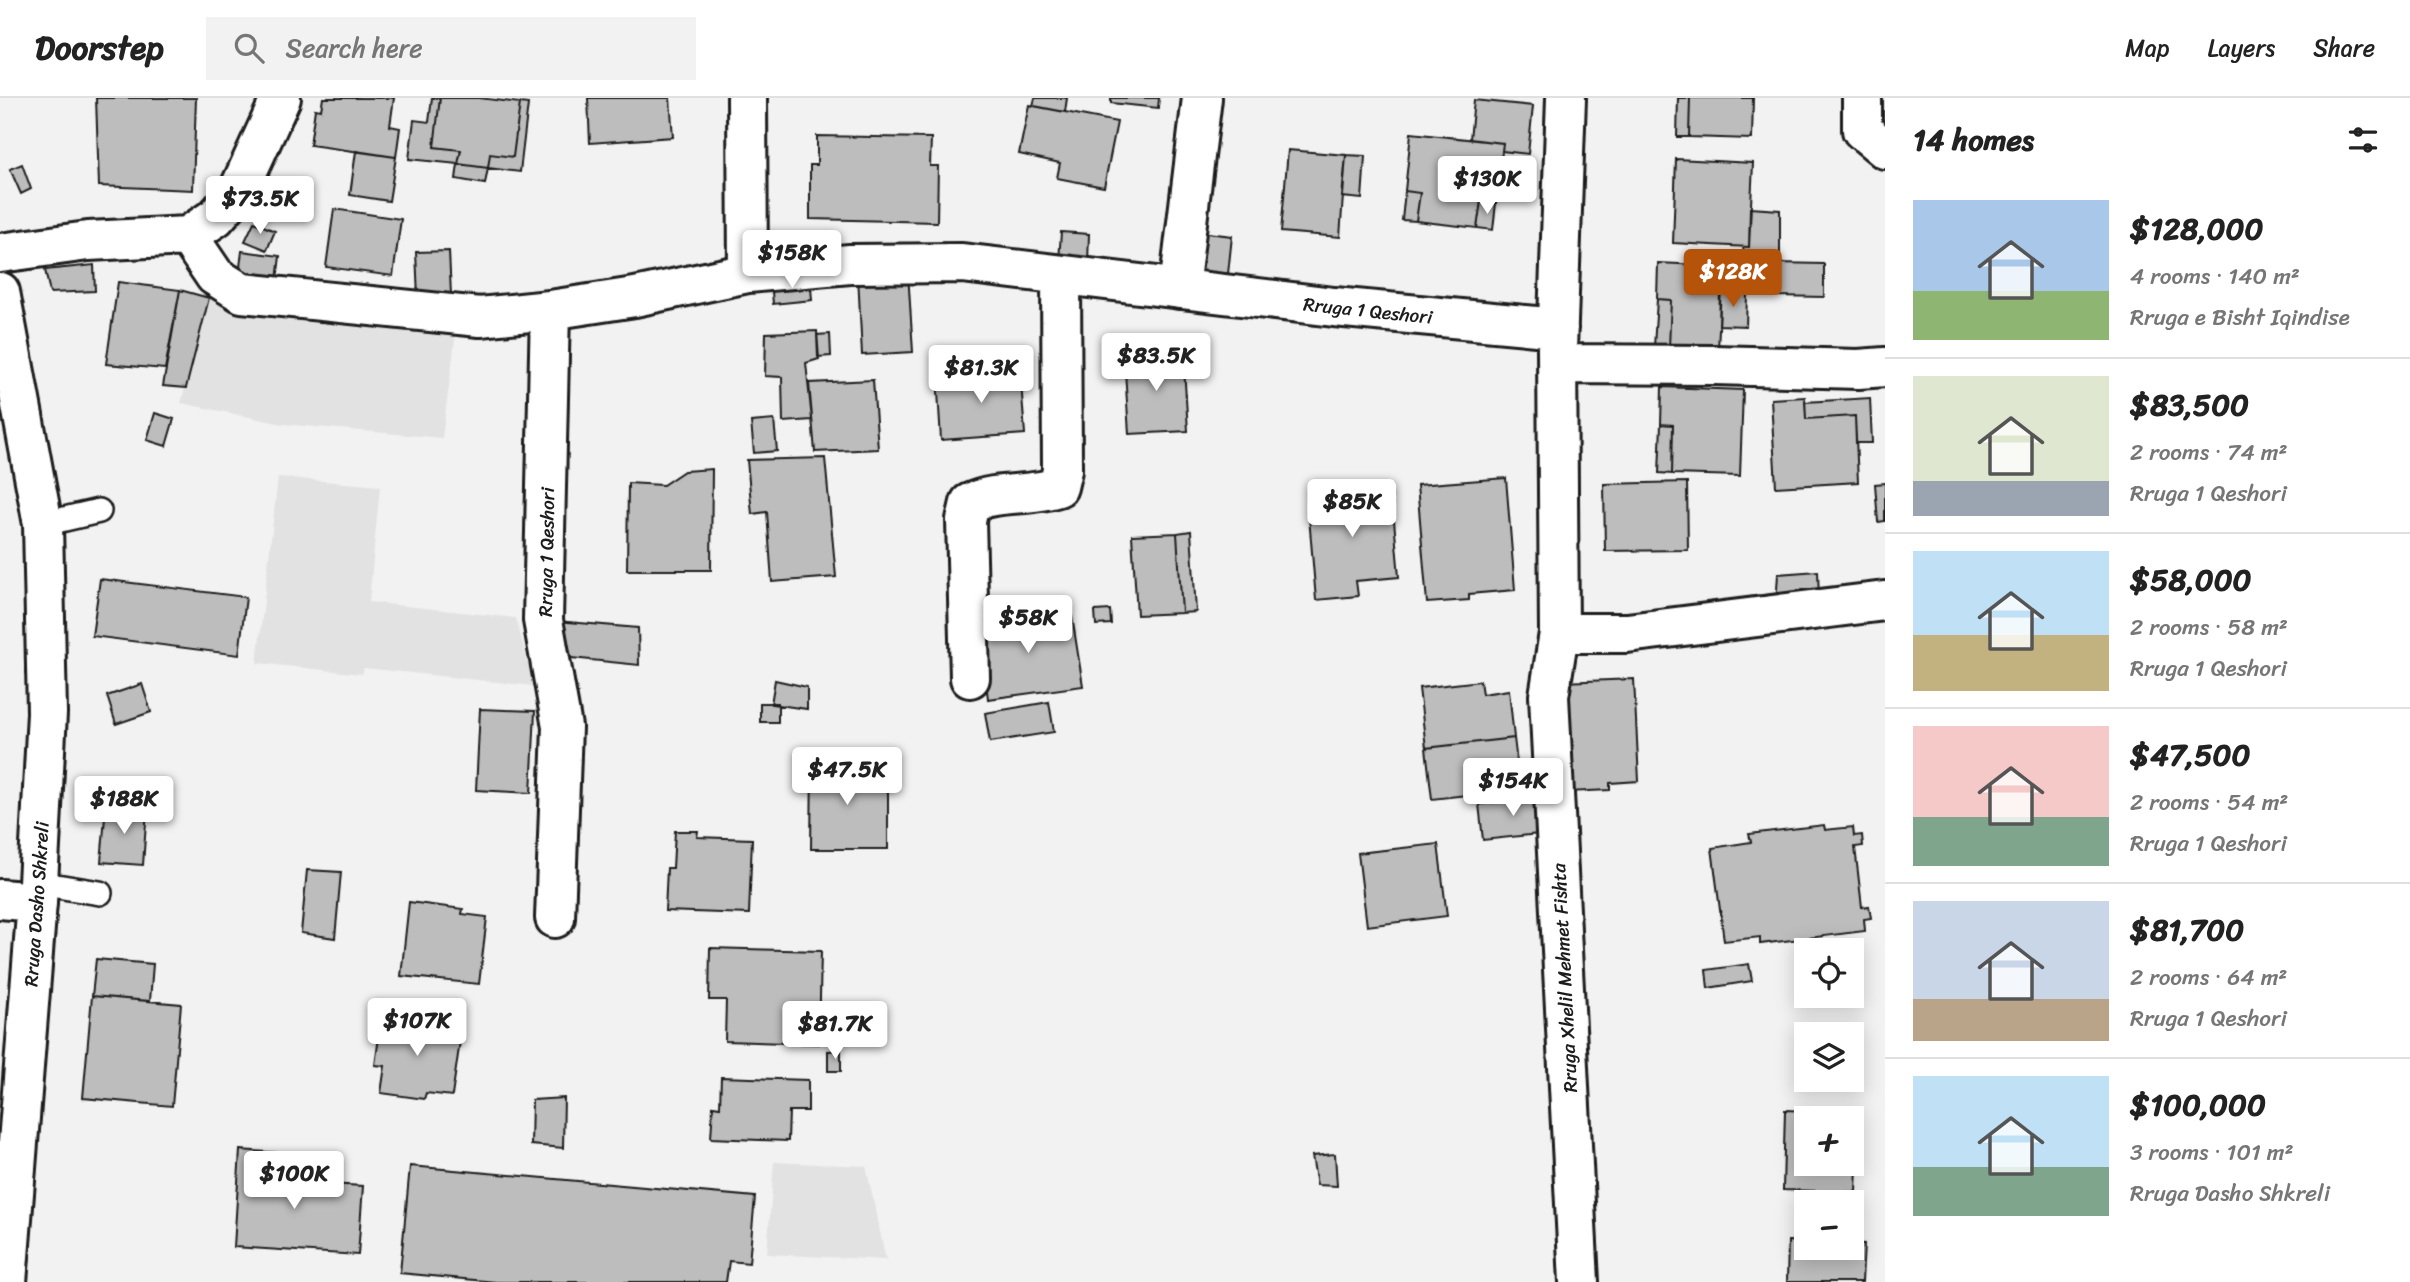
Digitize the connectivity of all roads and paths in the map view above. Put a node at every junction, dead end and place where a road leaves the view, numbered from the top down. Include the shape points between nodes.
1 (281, 98) edge
2 (747, 98) edge
3 (1202, 98) edge
4 (1566, 98) edge
5 (1862, 98) edge
6 (1885, 149) edge
7 (188, 236) junction
8 (0, 253) edge
9 (748, 274) junction
10 (1060, 275) junction
11 (1179, 289) junction
12 (0, 292) edge
13 (550, 310) junction
14 (1558, 346) junction
15 (1885, 367) edge
16 (99, 511) dead end
17 (43, 524) junction
18 (1885, 601) edge
19 (1559, 633) junction
20 (970, 678) dead end
21 (100, 893) dead end
22 (25, 895) edge
23 (555, 918) dead end
24 (7, 1282) edge
25 (1579, 1282) edge

1 - 7 street via 238,192 216,217
2 - 9 street
3 - 11 street
4 - 14 street, Rruga Xhelil Mehmet Fishta
5 - 6 street via 1862,130
7 - 8 street via 88,241
7 - 13 street, Rruga 1 Qeshori via 215,276 242,293 480,317
9 - 10 street, Rruga 1 Qeshori via 850,264 961,263
9 - 13 street, Rruga 1 Qeshori
10 - 11 street, Rruga 1 Qeshori
10 - 20 street via 1062,470 1058,487 985,496 970,503 966,520
11 - 14 street, Rruga 1 Qeshori
12 - 17 street, Rruga Dasho Shkreli
13 - 23 street, Rruga 1 Qeshori via 543,620 562,727
14 - 15 street, Rruga 1 Qeshori via 1714,365
14 - 19 street, Rruga Xhelil Mehmet Fishta
16 - 17 lane
17 - 22 street, Rruga Dasho Shkreli via 47,713
18 - 19 street via 1627,633
19 - 25 street, Rruga Xhelil Mehmet Fishta via 1549,696
21 - 22 lane
22 - 24 street, Rruga Dasho Shkreli

